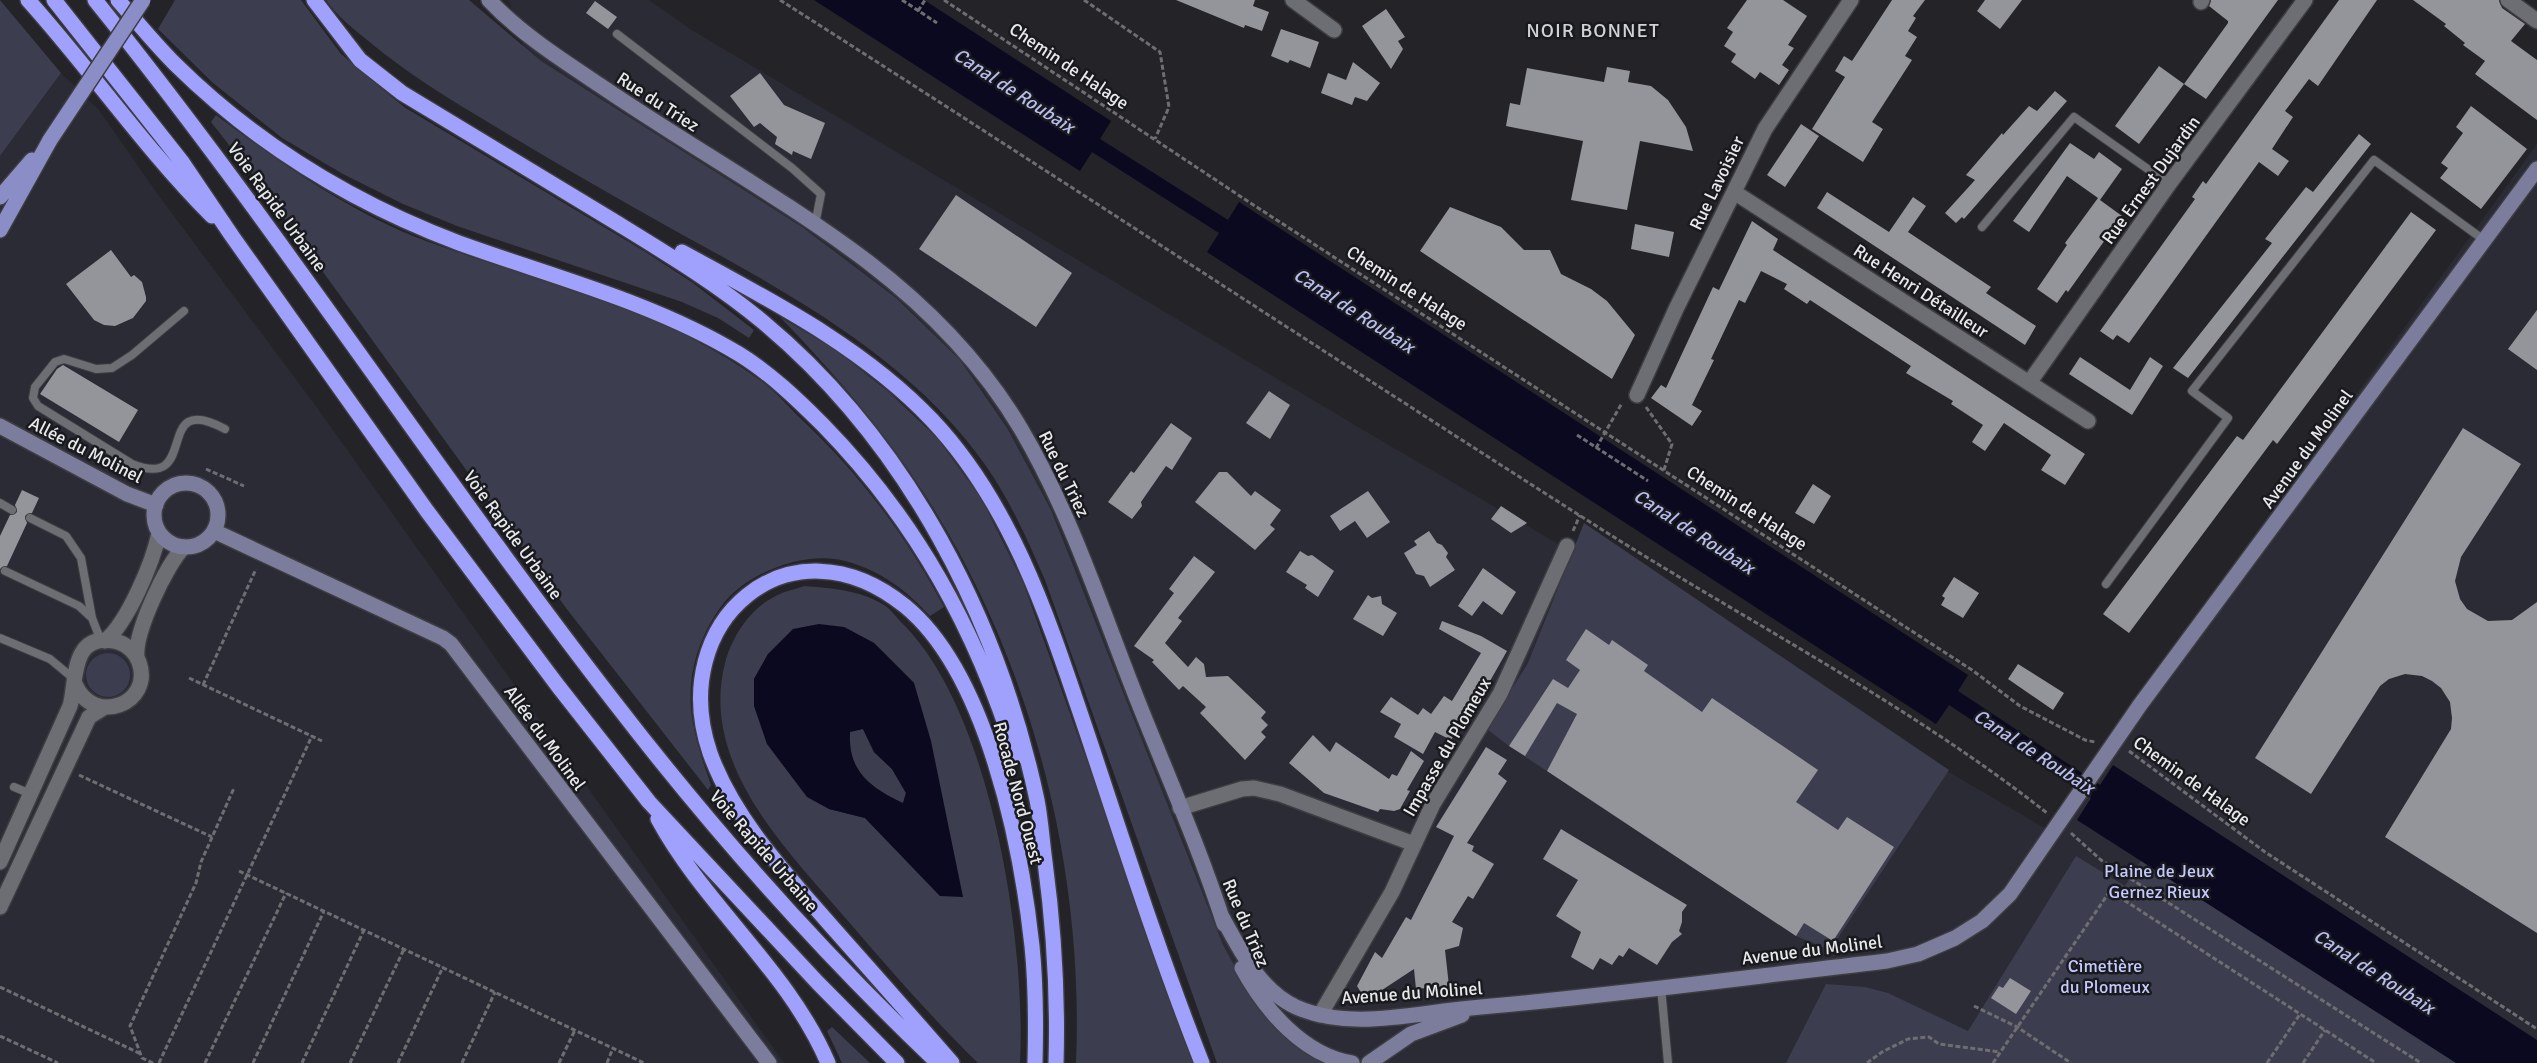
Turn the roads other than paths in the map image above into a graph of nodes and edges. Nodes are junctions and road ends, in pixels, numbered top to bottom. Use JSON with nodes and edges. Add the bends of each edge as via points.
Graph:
{"nodes":[{"id":1,"x":28,"y":0,"type":"edge"},
{"id":2,"x":54,"y":0,"type":"edge"},
{"id":3,"x":95,"y":0,"type":"edge"},
{"id":4,"x":118,"y":0,"type":"edge"},
{"id":5,"x":143,"y":0,"type":"edge"},
{"id":6,"x":314,"y":0,"type":"edge"},
{"id":7,"x":489,"y":0,"type":"edge"},
{"id":8,"x":1293,"y":0,"type":"edge"},
{"id":9,"x":1851,"y":0,"type":"edge"},
{"id":10,"x":2305,"y":0,"type":"edge"},
{"id":11,"x":2508,"y":0,"type":"edge"},
{"id":12,"x":2537,"y":21,"type":"edge"},
{"id":13,"x":1334,"y":30,"type":"dead end"},
{"id":14,"x":616,"y":34,"type":"dead end"},
{"id":15,"x":50,"y":140,"type":"junction"},
{"id":16,"x":2537,"y":169,"type":"edge"},
{"id":17,"x":539,"y":176,"type":"junction"},
{"id":18,"x":2169,"y":184,"type":"junction"},
{"id":19,"x":1734,"y":192,"type":"junction"},
{"id":20,"x":0,"y":197,"type":"edge"},
{"id":21,"x":815,"y":225,"type":"junction"},
{"id":22,"x":1982,"y":227,"type":"dead end"},
{"id":23,"x":0,"y":230,"type":"edge"},
{"id":24,"x":232,"y":236,"type":"junction"},
{"id":25,"x":2484,"y":240,"type":"junction"},
{"id":26,"x":184,"y":311,"type":"dead end"},
{"id":27,"x":2029,"y":384,"type":"junction"},
{"id":28,"x":1637,"y":395,"type":"road end"},
{"id":29,"x":2088,"y":421,"type":"dead end"},
{"id":30,"x":0,"y":426,"type":"edge"},
{"id":31,"x":225,"y":429,"type":"dead end"},
{"id":32,"x":0,"y":503,"type":"edge"},
{"id":33,"x":156,"y":505,"type":"junction"},
{"id":34,"x":12,"y":510,"type":"dead end"},
{"id":35,"x":30,"y":518,"type":"dead end"},
{"id":36,"x":214,"y":531,"type":"junction"},
{"id":37,"x":159,"y":533,"type":"junction"},
{"id":38,"x":1567,"y":546,"type":"dead end"},
{"id":39,"x":184,"y":547,"type":"junction"},
{"id":40,"x":5,"y":571,"type":"dead end"},
{"id":41,"x":2106,"y":584,"type":"dead end"},
{"id":42,"x":92,"y":618,"type":"junction"},
{"id":43,"x":0,"y":638,"type":"edge"},
{"id":44,"x":103,"y":641,"type":"junction"},
{"id":45,"x":137,"y":658,"type":"junction"},
{"id":46,"x":75,"y":681,"type":"junction"},
{"id":47,"x":105,"y":708,"type":"junction"},
{"id":48,"x":14,"y":787,"type":"dead end"},
{"id":49,"x":31,"y":794,"type":"junction"},
{"id":50,"x":650,"y":802,"type":"junction"},
{"id":51,"x":1180,"y":808,"type":"junction"},
{"id":52,"x":1414,"y":844,"type":"junction"},
{"id":53,"x":1045,"y":859,"type":"junction"},
{"id":54,"x":0,"y":862,"type":"edge"},
{"id":55,"x":0,"y":907,"type":"edge"},
{"id":56,"x":1221,"y":915,"type":"junction"},
{"id":57,"x":1661,"y":986,"type":"junction"},
{"id":58,"x":1502,"y":1005,"type":"junction"},
{"id":59,"x":1320,"y":1015,"type":"junction"},
{"id":60,"x":769,"y":1063,"type":"edge"},
{"id":61,"x":828,"y":1063,"type":"edge"},
{"id":62,"x":897,"y":1063,"type":"edge"},
{"id":63,"x":938,"y":1063,"type":"edge"},
{"id":64,"x":952,"y":1063,"type":"edge"},
{"id":65,"x":1035,"y":1063,"type":"edge"},
{"id":66,"x":1056,"y":1063,"type":"edge"},
{"id":67,"x":1202,"y":1063,"type":"edge"},
{"id":68,"x":1352,"y":1063,"type":"edge"},
{"id":69,"x":1369,"y":1063,"type":"edge"},
{"id":70,"x":1668,"y":1063,"type":"edge"}],
"edges":[{"from":1,"to":24,"type":"highway","via":[[107,92],[175,179]]},
{"from":2,"to":24,"type":"highway","via":[[182,162]]},
{"from":3,"to":63,"type":"highway","name":"Voie Rapide Urbaine","via":[[202,137],[499,549],[616,705],[757,874]]},
{"from":4,"to":53,"type":"highway","via":[[172,61],[228,112],[299,164],[340,189],[432,232],[642,307],[685,326],[741,355],[802,404],[865,472],[942,580],[994,692]]},
{"from":5,"to":15,"type":"main road","bridge":true},
{"from":6,"to":17,"type":"highway","via":[[349,48],[370,69],[402,93]]},
{"from":7,"to":21,"type":"street","name":"Rue du Triez","via":[[571,66]]},
{"from":8,"to":13,"type":"street"},
{"from":9,"to":19,"type":"street","name":"Rue Lavoisier","via":[[1765,129]]},
{"from":10,"to":18,"type":"street","name":"Rue Ernest Dujardin"},
{"from":11,"to":12,"type":"street"},
{"from":14,"to":21,"type":"lane","name":"Rue du Triez","via":[[792,168],[821,194]]},
{"from":15,"to":20,"type":"main road"},
{"from":15,"to":23,"type":"main road"},
{"from":16,"to":25,"type":"street","name":"Avenue du Molinel"},
{"from":17,"to":53,"type":"highway","via":[[722,290],[797,352],[864,424],[919,503],[980,620],[1025,753],[1037,802]]},
{"from":17,"to":67,"type":"highway","via":[[716,271],[845,346],[919,407],[973,470],[1008,530],[1042,608]]},
{"from":18,"to":22,"type":"lane","via":[[2074,117]]},
{"from":18,"to":27,"type":"street","name":"Rue Ernest Dujardin"},
{"from":19,"to":27,"type":"street","name":"Rue Henri Détailleur"},
{"from":19,"to":28,"type":"street","name":"Rue Lavoisier"},
{"from":21,"to":51,"type":"street","name":"Rue du Triez","via":[[869,263],[939,324],[978,368],[1021,429],[1073,535]]},
{"from":24,"to":50,"type":"highway","via":[[427,511]]},
{"from":25,"to":41,"type":"lane","via":[[2374,160],[2192,391],[2228,418]]},
{"from":25,"to":57,"type":"street","name":"Avenue du Molinel","via":[[2110,747],[2020,881],[1996,908],[1968,930],[1931,949],[1887,961]]},
{"from":26,"to":31,"type":"lane","via":[[112,368],[96,369],[64,359],[55,362],[35,387],[33,398],[38,406],[132,464],[145,468],[169,463],[175,452],[178,433],[186,424],[210,421]]},
{"from":27,"to":29,"type":"street","name":"Rue Henri Détailleur"},
{"from":30,"to":33,"type":"street","name":"Allée du Molinel","via":[[127,494]]},
{"from":32,"to":34,"type":"lane"},
{"from":33,"to":36,"type":"street","via":[[162,494],[172,487],[197,485],[207,492],[217,507]]},
{"from":33,"to":37,"type":"street","via":[[154,520]]},
{"from":35,"to":42,"type":"lane","via":[[66,536],[82,558]]},
{"from":36,"to":39,"type":"street","via":[[201,543]]},
{"from":36,"to":60,"type":"street","name":"Allée du Molinel","via":[[451,644]]},
{"from":37,"to":39,"type":"street","via":[[170,543]]},
{"from":37,"to":44,"type":"street","via":[[153,555],[126,616],[119,628]]},
{"from":38,"to":52,"type":"street","name":"Impasse du Plomeux","via":[[1500,694],[1433,804]]},
{"from":39,"to":45,"type":"street","via":[[170,564],[139,633]]},
{"from":40,"to":42,"type":"lane","via":[[79,606]]},
{"from":42,"to":44,"type":"lane"},
{"from":43,"to":46,"type":"lane","via":[[50,660]]},
{"from":44,"to":45,"type":"street","via":[[125,645]]},
{"from":44,"to":46,"type":"street","via":[[80,655],[74,669]]},
{"from":45,"to":47,"type":"street","via":[[141,674],[136,692],[122,704]]},
{"from":46,"to":47,"type":"street","via":[[87,700]]},
{"from":46,"to":49,"type":"street","via":[[70,706]]},
{"from":47,"to":55,"type":"street","via":[[89,717]]},
{"from":48,"to":49,"type":"lane"},
{"from":49,"to":54,"type":"street"},
{"from":50,"to":61,"type":"highway","via":[[674,849],[795,1005]]},
{"from":50,"to":62,"type":"highway","via":[[818,984]]},
{"from":51,"to":52,"type":"street","via":[[1254,788],[1280,794]]},
{"from":51,"to":56,"type":"street","name":"Rue du Triez"},
{"from":52,"to":59,"type":"street","name":"Impasse du Plomeux","via":[[1392,892]]},
{"from":53,"to":66,"type":"highway","name":"Rocade Nord Ouest","via":[[1055,950]]},
{"from":56,"to":59,"type":"street","name":"Avenue du Molinel","via":[[1248,963],[1270,988],[1293,1006]]},
{"from":56,"to":68,"type":"street","name":"Rue du Triez","via":[[1236,956],[1265,1004],[1291,1032],[1316,1050],[1333,1059]]},
{"from":57,"to":58,"type":"street","name":"Avenue du Molinel"},
{"from":57,"to":70,"type":"lane"},
{"from":58,"to":59,"type":"street","name":"Avenue du Molinel","via":[[1361,1019]]},
{"from":58,"to":69,"type":"street","name":"Avenue du Molinel","via":[[1411,1034]]},
{"from":64,"to":65,"type":"highway","name":"Rocade Nord Ouest","via":[[772,856],[721,780],[710,753],[700,701],[710,644],[737,603],[755,588],[783,576],[806,572],[834,573],[883,591],[906,607],[931,632],[950,660],[987,740],[1016,848],[1032,948]]}]}
